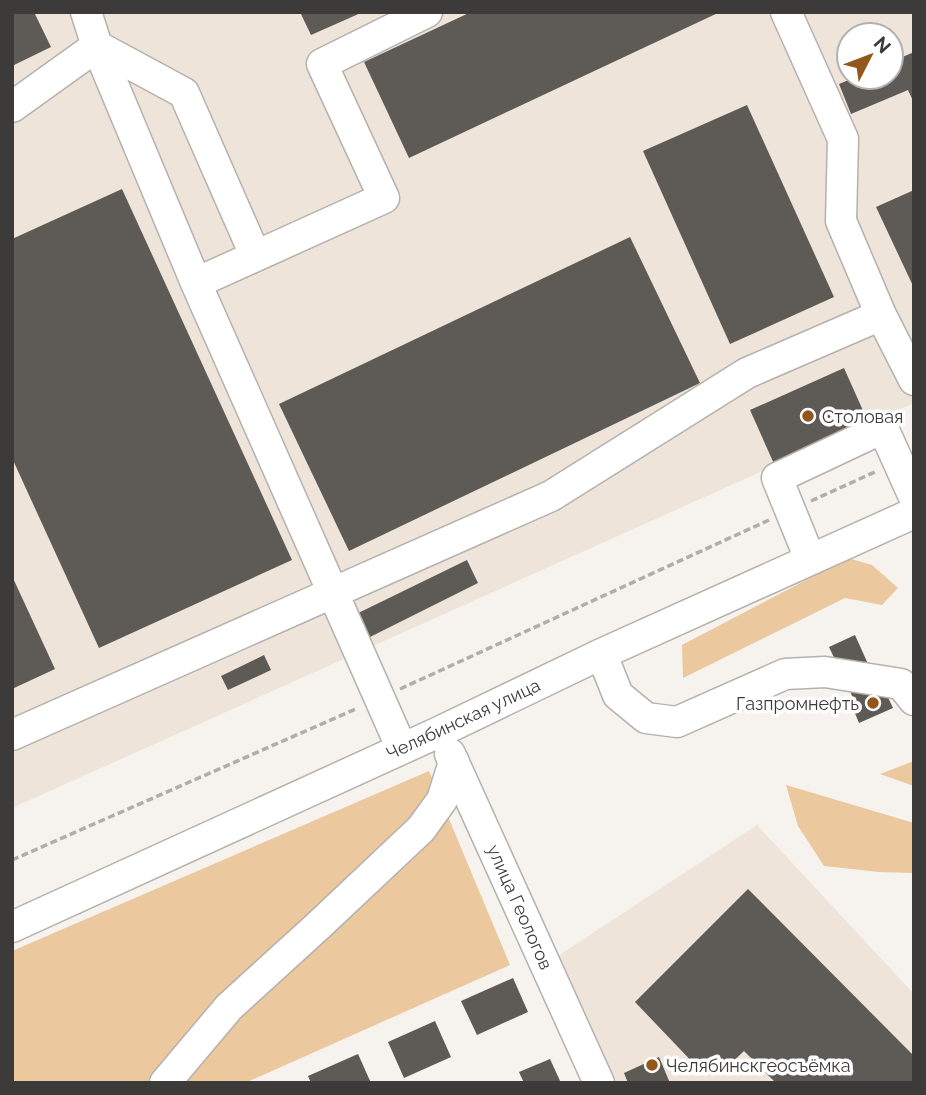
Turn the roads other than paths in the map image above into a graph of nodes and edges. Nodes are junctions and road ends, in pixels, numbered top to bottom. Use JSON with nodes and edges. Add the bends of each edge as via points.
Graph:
{"nodes":[{"id":1,"x":86,"y":12,"type":"edge"},
{"id":2,"x":427,"y":12,"type":"edge"},
{"id":3,"x":786,"y":12,"type":"edge"},
{"id":4,"x":97,"y":46,"type":"junction"},
{"id":5,"x":12,"y":107,"type":"edge"},
{"id":6,"x":255,"y":255,"type":"junction"},
{"id":7,"x":196,"y":283,"type":"junction"},
{"id":8,"x":881,"y":315,"type":"junction"},
{"id":9,"x":914,"y":380,"type":"edge"},
{"id":10,"x":914,"y":497,"type":"edge"},
{"id":11,"x":914,"y":513,"type":"edge"},
{"id":12,"x":810,"y":559,"type":"junction"},
{"id":13,"x":334,"y":593,"type":"junction"},
{"id":14,"x":597,"y":656,"type":"junction"},
{"id":15,"x":914,"y":700,"type":"edge"},
{"id":16,"x":439,"y":732,"type":"junction"},
{"id":17,"x":12,"y":735,"type":"edge"},
{"id":18,"x":402,"y":748,"type":"junction"},
{"id":19,"x":454,"y":762,"type":"junction"},
{"id":20,"x":13,"y":925,"type":"edge"},
{"id":21,"x":165,"y":1083,"type":"edge"},
{"id":22,"x":599,"y":1083,"type":"edge"}],
"edges":[{"from":1,"to":4,"type":"street"},
{"from":2,"to":6,"type":"street","via":[[322,64],[384,198]]},
{"from":3,"to":8,"type":"street","via":[[843,139],[841,221]]},
{"from":4,"to":5,"type":"street"},
{"from":4,"to":6,"type":"street","via":[[184,93]]},
{"from":4,"to":7,"type":"street"},
{"from":6,"to":7,"type":"street"},
{"from":7,"to":13,"type":"street"},
{"from":8,"to":9,"type":"street"},
{"from":8,"to":13,"type":"street","via":[[747,373],[551,496]]},
{"from":10,"to":12,"type":"street","via":[[883,428],[776,478]]},
{"from":11,"to":12,"type":"street","name":"Челябинская улица"},
{"from":12,"to":14,"type":"street","name":"Челябинская улица"},
{"from":13,"to":17,"type":"street"},
{"from":13,"to":18,"type":"street"},
{"from":14,"to":15,"type":"street","via":[[606,665],[618,695],[646,718],[677,722],[785,674],[825,672],[901,684]]},
{"from":14,"to":16,"type":"street","name":"Челябинская улица"},
{"from":16,"to":18,"type":"street","name":"Челябинская улица"},
{"from":16,"to":19,"type":"street","name":"улица Геологов"},
{"from":18,"to":20,"type":"street","name":"Челябинская улица"},
{"from":19,"to":21,"type":"street","via":[[442,800],[421,829],[229,1007]]},
{"from":19,"to":22,"type":"street","name":"улица Геологов"}]}
